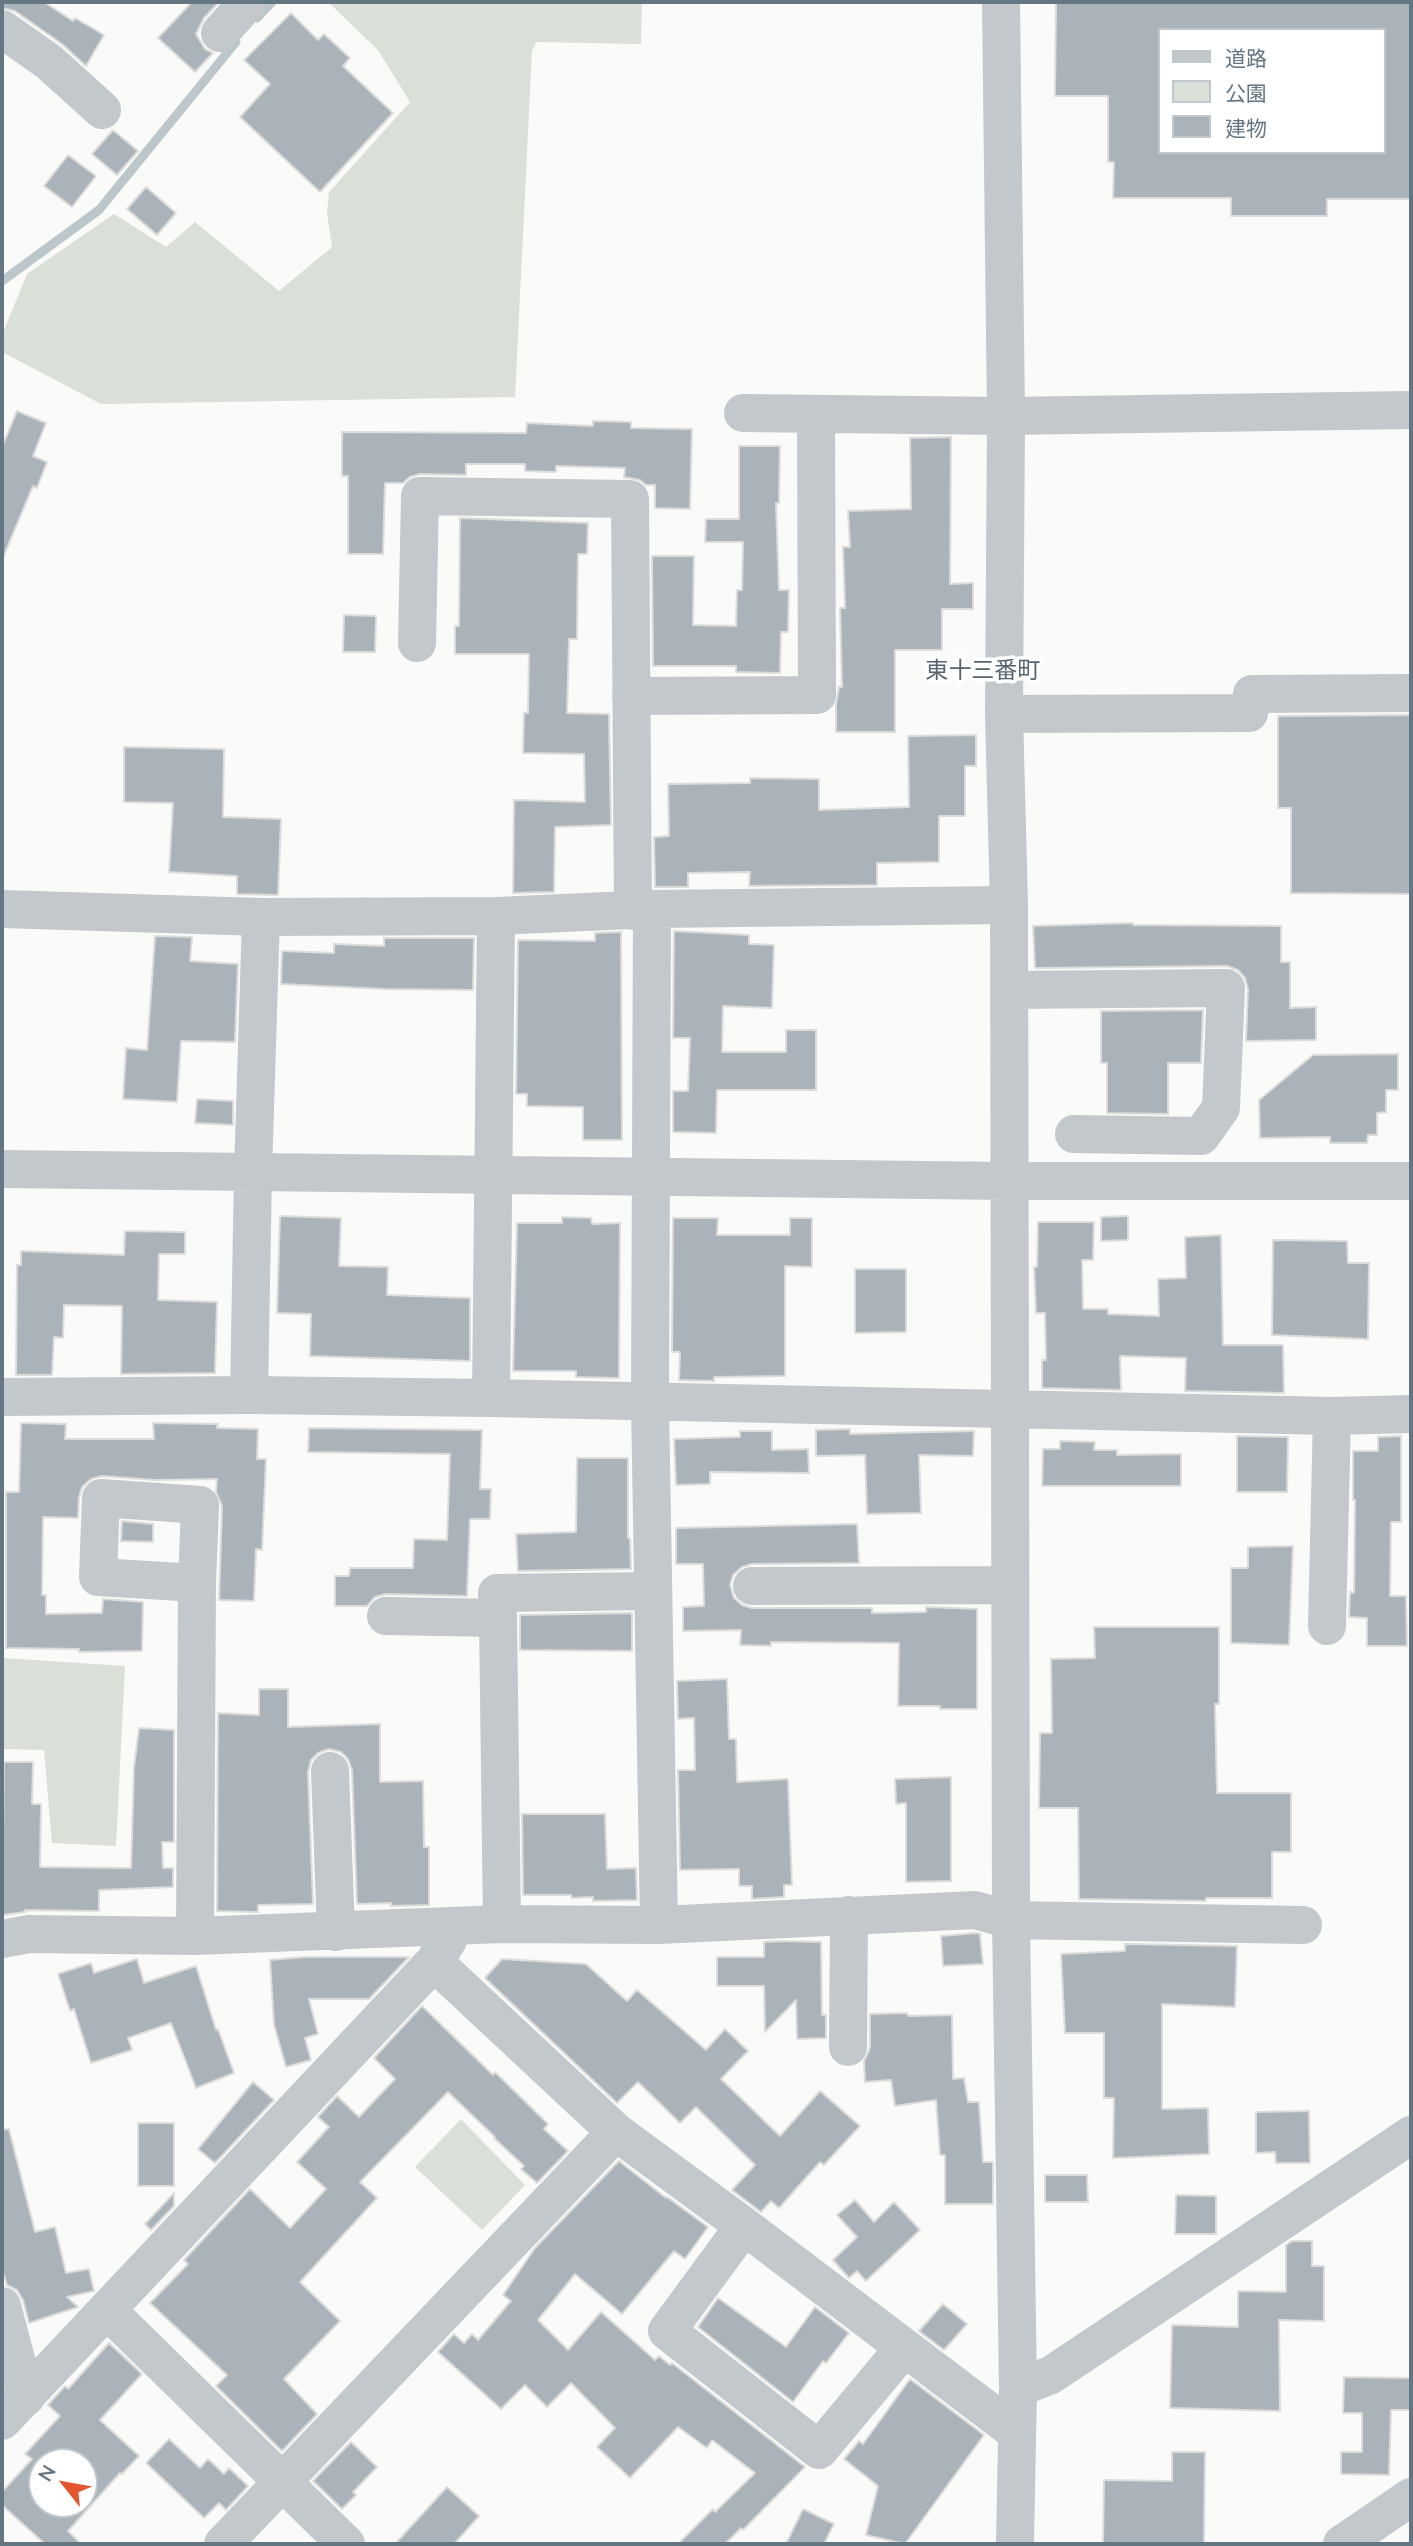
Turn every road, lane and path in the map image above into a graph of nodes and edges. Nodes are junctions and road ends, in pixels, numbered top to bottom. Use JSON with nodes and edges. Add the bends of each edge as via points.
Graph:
{"nodes":[{"id":1,"x":248,"y":2,"type":"edge"},
{"id":2,"x":1001,"y":2,"type":"edge"},
{"id":3,"x":2,"y":29,"type":"edge"},
{"id":4,"x":220,"y":33,"type":"dead end"},
{"id":5,"x":102,"y":110,"type":"dead end"},
{"id":6,"x":1411,"y":410,"type":"edge"},
{"id":7,"x":743,"y":414,"type":"dead end"},
{"id":8,"x":816,"y":414,"type":"junction"},
{"id":9,"x":1006,"y":416,"type":"junction"},
{"id":10,"x":417,"y":643,"type":"dead end"},
{"id":11,"x":1411,"y":693,"type":"edge"},
{"id":12,"x":631,"y":696,"type":"junction"},
{"id":13,"x":1004,"y":714,"type":"junction"},
{"id":14,"x":1009,"y":905,"type":"junction"},
{"id":15,"x":2,"y":909,"type":"edge"},
{"id":16,"x":642,"y":910,"type":"junction"},
{"id":17,"x":496,"y":916,"type":"junction"},
{"id":18,"x":261,"y":918,"type":"junction"},
{"id":19,"x":1009,"y":990,"type":"junction"},
{"id":20,"x":1074,"y":1134,"type":"dead end"},
{"id":21,"x":2,"y":1169,"type":"edge"},
{"id":22,"x":253,"y":1173,"type":"junction"},
{"id":23,"x":494,"y":1175,"type":"junction"},
{"id":24,"x":652,"y":1176,"type":"junction"},
{"id":25,"x":1009,"y":1181,"type":"junction"},
{"id":26,"x":1411,"y":1181,"type":"edge"},
{"id":27,"x":249,"y":1395,"type":"junction"},
{"id":28,"x":2,"y":1397,"type":"edge"},
{"id":29,"x":491,"y":1398,"type":"junction"},
{"id":30,"x":650,"y":1403,"type":"junction"},
{"id":31,"x":1008,"y":1408,"type":"junction"},
{"id":32,"x":1411,"y":1414,"type":"edge"},
{"id":33,"x":1332,"y":1416,"type":"junction"},
{"id":34,"x":197,"y":1583,"type":"dead end"},
{"id":35,"x":1009,"y":1584,"type":"junction"},
{"id":36,"x":752,"y":1586,"type":"dead end"},
{"id":37,"x":653,"y":1591,"type":"junction"},
{"id":38,"x":386,"y":1616,"type":"dead end"},
{"id":39,"x":498,"y":1618,"type":"junction"},
{"id":40,"x":1327,"y":1626,"type":"dead end"},
{"id":41,"x":330,"y":1771,"type":"dead end"},
{"id":42,"x":849,"y":1915,"type":"junction"},
{"id":43,"x":1011,"y":1920,"type":"junction"},
{"id":44,"x":502,"y":1924,"type":"junction"},
{"id":45,"x":659,"y":1925,"type":"junction"},
{"id":46,"x":1303,"y":1925,"type":"dead end"},
{"id":47,"x":453,"y":1928,"type":"junction"},
{"id":48,"x":336,"y":1932,"type":"junction"},
{"id":49,"x":195,"y":1936,"type":"junction"},
{"id":50,"x":2,"y":1939,"type":"edge"},
{"id":51,"x":434,"y":1962,"type":"junction"},
{"id":52,"x":848,"y":2047,"type":"dead end"},
{"id":53,"x":617,"y":2132,"type":"junction"},
{"id":54,"x":1411,"y":2135,"type":"edge"},
{"id":55,"x":744,"y":2226,"type":"junction"},
{"id":56,"x":108,"y":2311,"type":"junction"},
{"id":57,"x":3,"y":2313,"type":"edge"},
{"id":58,"x":904,"y":2348,"type":"junction"},
{"id":59,"x":1018,"y":2388,"type":"junction"},
{"id":60,"x":14,"y":2409,"type":"edge"},
{"id":61,"x":1016,"y":2432,"type":"junction"},
{"id":62,"x":283,"y":2482,"type":"junction"},
{"id":63,"x":1411,"y":2497,"type":"edge"},
{"id":64,"x":223,"y":2544,"type":"edge"},
{"id":65,"x":346,"y":2544,"type":"edge"},
{"id":66,"x":1015,"y":2544,"type":"edge"},
{"id":67,"x":1342,"y":2544,"type":"edge"}],
"edges":[{"from":1,"to":4,"type":"street"},
{"from":2,"to":9,"type":"street"},
{"from":3,"to":5,"type":"street","via":[[49,62]]},
{"from":6,"to":9,"type":"street"},
{"from":7,"to":8,"type":"street"},
{"from":8,"to":9,"type":"street"},
{"from":8,"to":12,"type":"street","via":[[817,695]]},
{"from":9,"to":13,"type":"street"},
{"from":10,"to":12,"type":"street","via":[[420,496],[630,499]]},
{"from":11,"to":13,"type":"street","via":[[1252,694],[1249,713]]},
{"from":12,"to":16,"type":"street"},
{"from":13,"to":14,"type":"street"},
{"from":14,"to":16,"type":"street"},
{"from":14,"to":19,"type":"street"},
{"from":15,"to":18,"type":"street"},
{"from":16,"to":17,"type":"street"},
{"from":16,"to":24,"type":"street"},
{"from":17,"to":18,"type":"street"},
{"from":17,"to":23,"type":"street"},
{"from":18,"to":22,"type":"street"},
{"from":19,"to":20,"type":"street","via":[[1226,988],[1221,1108],[1201,1136]]},
{"from":19,"to":25,"type":"street"},
{"from":21,"to":22,"type":"street"},
{"from":22,"to":23,"type":"street"},
{"from":22,"to":27,"type":"street"},
{"from":23,"to":24,"type":"street"},
{"from":23,"to":29,"type":"street"},
{"from":24,"to":25,"type":"street"},
{"from":24,"to":30,"type":"street"},
{"from":25,"to":26,"type":"street"},
{"from":25,"to":31,"type":"street"},
{"from":27,"to":28,"type":"street"},
{"from":27,"to":29,"type":"street"},
{"from":29,"to":30,"type":"street"},
{"from":30,"to":31,"type":"street"},
{"from":30,"to":37,"type":"street"},
{"from":31,"to":33,"type":"street"},
{"from":31,"to":35,"type":"street"},
{"from":32,"to":33,"type":"street"},
{"from":33,"to":40,"type":"street"},
{"from":34,"to":49,"type":"street"},
{"from":35,"to":36,"type":"street"},
{"from":35,"to":43,"type":"street"},
{"from":37,"to":39,"type":"street","via":[[498,1593]]},
{"from":37,"to":45,"type":"street"},
{"from":38,"to":39,"type":"street"},
{"from":39,"to":44,"type":"street"},
{"from":41,"to":48,"type":"street"},
{"from":42,"to":43,"type":"street","via":[[975,1910]]},
{"from":42,"to":45,"type":"street"},
{"from":42,"to":52,"type":"street"},
{"from":43,"to":46,"type":"street"},
{"from":43,"to":59,"type":"street"},
{"from":44,"to":45,"type":"street"},
{"from":44,"to":47,"type":"street"},
{"from":47,"to":48,"type":"street"},
{"from":47,"to":51,"type":"street"},
{"from":48,"to":49,"type":"street"},
{"from":49,"to":50,"type":"street","via":[[29,1934]]},
{"from":51,"to":53,"type":"street"},
{"from":51,"to":56,"type":"street"},
{"from":53,"to":55,"type":"street"},
{"from":53,"to":62,"type":"street"},
{"from":54,"to":59,"type":"street","via":[[1051,2375]]},
{"from":55,"to":58,"type":"street"},
{"from":55,"to":58,"type":"street","via":[[667,2331],[819,2450]]},
{"from":56,"to":60,"type":"street"},
{"from":56,"to":62,"type":"street"},
{"from":57,"to":60,"type":"street"},
{"from":58,"to":61,"type":"street"},
{"from":59,"to":61,"type":"street"},
{"from":61,"to":66,"type":"street"},
{"from":62,"to":64,"type":"street"},
{"from":62,"to":65,"type":"street"},
{"from":63,"to":67,"type":"street"}]}
